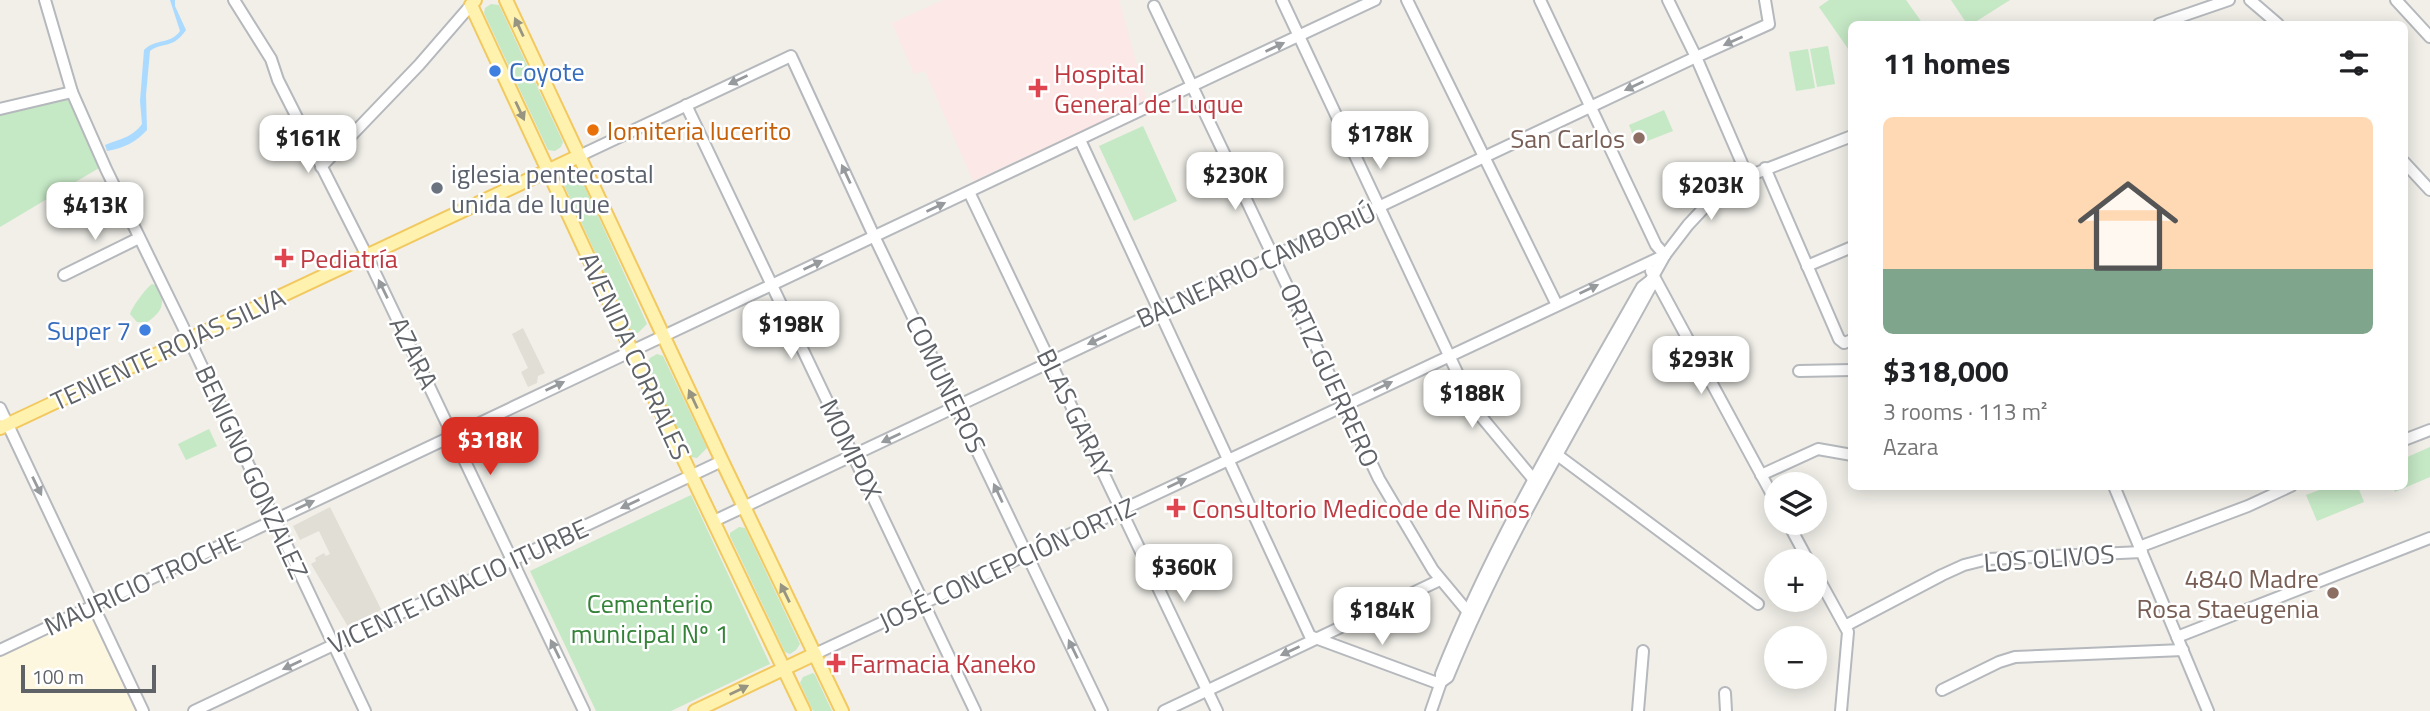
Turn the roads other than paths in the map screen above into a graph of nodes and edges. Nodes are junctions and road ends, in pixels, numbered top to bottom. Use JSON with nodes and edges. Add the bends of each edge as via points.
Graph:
{"nodes":[{"id":1,"x":45,"y":0,"type":"edge"},
{"id":2,"x":234,"y":0,"type":"edge"},
{"id":3,"x":506,"y":0,"type":"edge"},
{"id":4,"x":1282,"y":0,"type":"edge"},
{"id":5,"x":1375,"y":0,"type":"edge"},
{"id":6,"x":1407,"y":0,"type":"edge"},
{"id":7,"x":1540,"y":0,"type":"edge"},
{"id":8,"x":1668,"y":0,"type":"edge"},
{"id":9,"x":1765,"y":0,"type":"edge"},
{"id":10,"x":2250,"y":0,"type":"edge"},
{"id":11,"x":2396,"y":0,"type":"edge"},
{"id":12,"x":2224,"y":1,"type":"edge"},
{"id":13,"x":473,"y":3,"type":"edge"},
{"id":14,"x":1154,"y":6,"type":"dead end"},
{"id":15,"x":2168,"y":21,"type":"edge"},
{"id":16,"x":2274,"y":21,"type":"edge"},
{"id":17,"x":1300,"y":35,"type":"junction"},
{"id":18,"x":2430,"y":37,"type":"edge"},
{"id":19,"x":791,"y":56,"type":"joint"},
{"id":20,"x":1696,"y":57,"type":"junction"},
{"id":21,"x":1192,"y":85,"type":"junction"},
{"id":22,"x":72,"y":92,"type":"junction"},
{"id":23,"x":686,"y":105,"type":"junction"},
{"id":24,"x":1591,"y":106,"type":"junction"},
{"id":25,"x":0,"y":109,"type":"edge"},
{"id":26,"x":1848,"y":137,"type":"edge"},
{"id":27,"x":1080,"y":140,"type":"junction"},
{"id":28,"x":579,"y":156,"type":"junction"},
{"id":29,"x":1484,"y":157,"type":"junction"},
{"id":30,"x":2408,"y":166,"type":"edge"},
{"id":31,"x":321,"y":167,"type":"junction"},
{"id":32,"x":1765,"y":168,"type":"junction"},
{"id":33,"x":548,"y":170,"type":"junction"},
{"id":34,"x":1747,"y":176,"type":"junction"},
{"id":35,"x":2430,"y":190,"type":"edge"},
{"id":36,"x":970,"y":192,"type":"junction"},
{"id":37,"x":1379,"y":207,"type":"junction"},
{"id":38,"x":874,"y":236,"type":"junction"},
{"id":39,"x":139,"y":238,"type":"junction"},
{"id":40,"x":1848,"y":249,"type":"edge"},
{"id":41,"x":1665,"y":255,"type":"junction"},
{"id":42,"x":367,"y":256,"type":"junction"},
{"id":43,"x":1273,"y":257,"type":"junction"},
{"id":44,"x":1807,"y":266,"type":"junction"},
{"id":45,"x":1633,"y":269,"type":"junction"},
{"id":46,"x":64,"y":275,"type":"dead end"},
{"id":47,"x":1653,"y":277,"type":"junction"},
{"id":48,"x":772,"y":284,"type":"junction"},
{"id":49,"x":1557,"y":305,"type":"junction"},
{"id":50,"x":1159,"y":311,"type":"junction"},
{"id":51,"x":662,"y":334,"type":"junction"},
{"id":52,"x":189,"y":339,"type":"junction"},
{"id":53,"x":1848,"y":341,"type":"edge"},
{"id":54,"x":631,"y":349,"type":"junction"},
{"id":55,"x":1449,"y":355,"type":"junction"},
{"id":56,"x":1051,"y":362,"type":"junction"},
{"id":57,"x":1848,"y":370,"type":"edge"},
{"id":58,"x":1799,"y":371,"type":"dead end"},
{"id":59,"x":1344,"y":405,"type":"junction"},
{"id":60,"x":957,"y":407,"type":"junction"},
{"id":61,"x":0,"y":408,"type":"edge"},
{"id":62,"x":4,"y":426,"type":"edge"},
{"id":63,"x":2430,"y":430,"type":"edge"},
{"id":64,"x":453,"y":434,"type":"junction"},
{"id":65,"x":2408,"y":438,"type":"edge"},
{"id":66,"x":1554,"y":452,"type":"junction"},
{"id":67,"x":1848,"y":454,"type":"edge"},
{"id":68,"x":854,"y":455,"type":"junction"},
{"id":69,"x":1228,"y":460,"type":"junction"},
{"id":70,"x":722,"y":461,"type":"junction"},
{"id":71,"x":692,"y":475,"type":"junction"},
{"id":72,"x":1761,"y":475,"type":"junction"},
{"id":73,"x":1534,"y":480,"type":"junction"},
{"id":74,"x":1764,"y":480,"type":"edge"},
{"id":75,"x":2116,"y":490,"type":"edge"},
{"id":76,"x":2282,"y":490,"type":"edge"},
{"id":77,"x":744,"y":507,"type":"junction"},
{"id":78,"x":1122,"y":510,"type":"junction"},
{"id":79,"x":274,"y":519,"type":"junction"},
{"id":80,"x":714,"y":521,"type":"junction"},
{"id":81,"x":2430,"y":538,"type":"edge"},
{"id":82,"x":2141,"y":550,"type":"junction"},
{"id":83,"x":1027,"y":554,"type":"junction"},
{"id":84,"x":512,"y":560,"type":"junction"},
{"id":85,"x":1440,"y":580,"type":"junction"},
{"id":86,"x":1827,"y":594,"type":"edge"},
{"id":87,"x":925,"y":603,"type":"junction"},
{"id":88,"x":1758,"y":604,"type":"dead end"},
{"id":89,"x":94,"y":605,"type":"junction"},
{"id":90,"x":1469,"y":615,"type":"junction"},
{"id":91,"x":1846,"y":629,"type":"junction"},
{"id":92,"x":2178,"y":637,"type":"junction"},
{"id":93,"x":1314,"y":640,"type":"junction"},
{"id":94,"x":334,"y":645,"type":"junction"},
{"id":95,"x":0,"y":650,"type":"edge"},
{"id":96,"x":2183,"y":650,"type":"junction"},
{"id":97,"x":1643,"y":651,"type":"dead end"},
{"id":98,"x":815,"y":654,"type":"junction"},
{"id":99,"x":784,"y":668,"type":"junction"},
{"id":100,"x":1440,"y":683,"type":"junction"},
{"id":101,"x":1207,"y":690,"type":"junction"},
{"id":102,"x":1942,"y":690,"type":"dead end"},
{"id":103,"x":1726,"y":693,"type":"dead end"},
{"id":104,"x":143,"y":711,"type":"edge"},
{"id":105,"x":194,"y":711,"type":"edge"},
{"id":106,"x":365,"y":711,"type":"edge"},
{"id":107,"x":584,"y":711,"type":"edge"},
{"id":108,"x":695,"y":711,"type":"edge"},
{"id":109,"x":804,"y":711,"type":"edge"},
{"id":110,"x":842,"y":711,"type":"edge"},
{"id":111,"x":975,"y":711,"type":"edge"},
{"id":112,"x":1102,"y":711,"type":"edge"},
{"id":113,"x":1164,"y":711,"type":"edge"},
{"id":114,"x":1217,"y":711,"type":"edge"},
{"id":115,"x":1431,"y":711,"type":"edge"},
{"id":116,"x":1638,"y":711,"type":"edge"},
{"id":117,"x":1726,"y":711,"type":"edge"},
{"id":118,"x":1840,"y":711,"type":"edge"},
{"id":119,"x":2208,"y":711,"type":"edge"}],
"edges":[{"from":1,"to":22,"type":"street","name":"BENIGNO GONZALEZ"},
{"from":2,"to":31,"type":"street","name":"AZARA","via":[[271,59]]},
{"from":28,"to":3,"type":"main road","name":"AVENIDA CORRALES","one_way":true},
{"from":4,"to":17,"type":"street"},
{"from":5,"to":17,"type":"street","name":"MAURICIO TROCHE"},
{"from":6,"to":29,"type":"street"},
{"from":7,"to":24,"type":"street"},
{"from":8,"to":20,"type":"street"},
{"from":9,"to":20,"type":"street","name":"BALNEARIO CAMBORIÚ","one_way":true,"via":[[1769,24]]},
{"from":10,"to":16,"type":"street"},
{"from":11,"to":18,"type":"street"},
{"from":12,"to":15,"type":"street"},
{"from":13,"to":31,"type":"street"},
{"from":13,"to":33,"type":"main road","name":"AVENIDA CORRALES","one_way":true},
{"from":14,"to":21,"type":"street","name":"ORTIZ GUERRERO"},
{"from":21,"to":17,"type":"street","name":"MAURICIO TROCHE","one_way":true},
{"from":17,"to":37,"type":"street"},
{"from":19,"to":23,"type":"street","name":"TENIENTE ROJAS SILVA","one_way":true},
{"from":38,"to":19,"type":"street","name":"COMUNEROS","one_way":true},
{"from":20,"to":24,"type":"street","name":"BALNEARIO CAMBORIÚ","one_way":true},
{"from":20,"to":34,"type":"street"},
{"from":21,"to":27,"type":"street","name":"MAURICIO TROCHE"},
{"from":21,"to":43,"type":"street","name":"ORTIZ GUERRERO"},
{"from":22,"to":25,"type":"street"},
{"from":22,"to":39,"type":"street","name":"BENIGNO GONZALEZ"},
{"from":23,"to":28,"type":"street","name":"TENIENTE ROJAS SILVA"},
{"from":23,"to":48,"type":"street","name":"MOMPOX"},
{"from":24,"to":29,"type":"street","name":"BALNEARIO CAMBORIÚ"},
{"from":24,"to":41,"type":"street","via":[[1656,245]]},
{"from":26,"to":32,"type":"street","name":"JOSÉ CONCEPCIÓN ORTIZ"},
{"from":27,"to":36,"type":"street","name":"MAURICIO TROCHE"},
{"from":27,"to":50,"type":"street"},
{"from":28,"to":33,"type":"main road","name":"TENIENTE ROJAS SILVA"},
{"from":28,"to":51,"type":"main road","name":"AVENIDA CORRALES"},
{"from":29,"to":37,"type":"street","name":"BALNEARIO CAMBORIÚ"},
{"from":29,"to":49,"type":"street"},
{"from":30,"to":35,"type":"street"},
{"from":31,"to":42,"type":"street","name":"AZARA"},
{"from":32,"to":34,"type":"street","name":"JOSÉ CONCEPCIÓN ORTIZ"},
{"from":32,"to":44,"type":"street"},
{"from":33,"to":42,"type":"main road","name":"TENIENTE ROJAS SILVA"},
{"from":33,"to":54,"type":"main road","name":"AVENIDA CORRALES"},
{"from":34,"to":41,"type":"street","name":"JOSÉ CONCEPCIÓN ORTIZ","via":[[1716,195]]},
{"from":38,"to":36,"type":"street","name":"MAURICIO TROCHE","one_way":true},
{"from":36,"to":56,"type":"street","name":"BLAS GARAY"},
{"from":37,"to":43,"type":"street","name":"BALNEARIO CAMBORIÚ"},
{"from":37,"to":55,"type":"street"},
{"from":48,"to":38,"type":"street","name":"MAURICIO TROCHE","one_way":true},
{"from":38,"to":60,"type":"street","name":"COMUNEROS"},
{"from":39,"to":46,"type":"street"},
{"from":39,"to":52,"type":"street","name":"BENIGNO GONZALEZ"},
{"from":40,"to":44,"type":"street"},
{"from":41,"to":45,"type":"street","name":"JOSÉ CONCEPCIÓN ORTIZ"},
{"from":41,"to":47,"type":"street"},
{"from":42,"to":52,"type":"main road","name":"TENIENTE ROJAS SILVA"},
{"from":64,"to":42,"type":"street","name":"AZARA","one_way":true},
{"from":43,"to":50,"type":"street","name":"BALNEARIO CAMBORIÚ"},
{"from":43,"to":59,"type":"street","name":"ORTIZ GUERRERO"},
{"from":44,"to":53,"type":"street","via":[[1839,339]]},
{"from":45,"to":47,"type":"street","via":[[1646,268]]},
{"from":49,"to":45,"type":"street","name":"JOSÉ CONCEPCIÓN ORTIZ","one_way":true},
{"from":47,"to":66,"type":"street"},
{"from":47,"to":72,"type":"street"},
{"from":48,"to":51,"type":"street","name":"MAURICIO TROCHE"},
{"from":48,"to":68,"type":"street","name":"MOMPOX"},
{"from":49,"to":55,"type":"street","name":"JOSÉ CONCEPCIÓN ORTIZ"},
{"from":50,"to":56,"type":"street","name":"BALNEARIO CAMBORIÚ","one_way":true},
{"from":50,"to":69,"type":"street"},
{"from":51,"to":54,"type":"street","name":"MAURICIO TROCHE"},
{"from":70,"to":51,"type":"main road","name":"AVENIDA CORRALES","one_way":true},
{"from":52,"to":62,"type":"main road","name":"TENIENTE ROJAS SILVA"},
{"from":52,"to":79,"type":"street","name":"BENIGNO GONZALEZ"},
{"from":64,"to":54,"type":"street","name":"MAURICIO TROCHE","one_way":true},
{"from":54,"to":71,"type":"main road","name":"AVENIDA CORRALES"},
{"from":59,"to":55,"type":"street","name":"JOSÉ CONCEPCIÓN ORTIZ","one_way":true},
{"from":55,"to":73,"type":"street","via":[[1479,414]]},
{"from":56,"to":60,"type":"street","name":"BALNEARIO CAMBORIÚ"},
{"from":56,"to":78,"type":"street","name":"BLAS GARAY"},
{"from":57,"to":58,"type":"street"},
{"from":59,"to":69,"type":"street","name":"JOSÉ CONCEPCIÓN ORTIZ"},
{"from":59,"to":85,"type":"street","name":"ORTIZ GUERRERO","via":[[1379,479]]},
{"from":60,"to":68,"type":"street","name":"BALNEARIO CAMBORIÚ","one_way":true},
{"from":83,"to":60,"type":"street","name":"COMUNEROS","one_way":true},
{"from":61,"to":62,"type":"street"},
{"from":62,"to":89,"type":"street","one_way":true},
{"from":63,"to":65,"type":"street"},
{"from":79,"to":64,"type":"street","name":"MAURICIO TROCHE","one_way":true},
{"from":64,"to":84,"type":"street","name":"AZARA"},
{"from":66,"to":73,"type":"street"},
{"from":66,"to":88,"type":"street"},
{"from":66,"to":90,"type":"street"},
{"from":67,"to":72,"type":"street","via":[[1818,449]]},
{"from":68,"to":77,"type":"street","name":"BALNEARIO CAMBORIÚ"},
{"from":68,"to":87,"type":"street","name":"MOMPOX"},
{"from":78,"to":69,"type":"street","name":"JOSÉ CONCEPCIÓN ORTIZ","one_way":true},
{"from":69,"to":93,"type":"street"},
{"from":70,"to":71,"type":"street","name":"VICENTE IGNACIO ITURBE"},
{"from":70,"to":77,"type":"main road","name":"AVENIDA CORRALES"},
{"from":71,"to":80,"type":"main road","name":"AVENIDA CORRALES"},
{"from":71,"to":84,"type":"street","name":"VICENTE IGNACIO ITURBE","one_way":true},
{"from":72,"to":74,"type":"street"},
{"from":73,"to":90,"type":"street"},
{"from":75,"to":82,"type":"street"},
{"from":76,"to":82,"type":"street","name":"LOS OLIVOS"},
{"from":77,"to":80,"type":"street","name":"BALNEARIO CAMBORIÚ"},
{"from":98,"to":77,"type":"main road","name":"AVENIDA CORRALES","one_way":true},
{"from":78,"to":83,"type":"street","name":"JOSÉ CONCEPCIÓN ORTIZ"},
{"from":78,"to":101,"type":"street","name":"BLAS GARAY"},
{"from":79,"to":89,"type":"street","name":"MAURICIO TROCHE"},
{"from":79,"to":94,"type":"street","name":"BENIGNO GONZALEZ"},
{"from":80,"to":99,"type":"main road","name":"AVENIDA CORRALES"},
{"from":81,"to":92,"type":"street"},
{"from":82,"to":91,"type":"street","name":"LOS OLIVOS","via":[[1988,559],[1964,565]]},
{"from":82,"to":92,"type":"street"},
{"from":83,"to":87,"type":"street","name":"JOSÉ CONCEPCIÓN ORTIZ"},
{"from":112,"to":83,"type":"street","name":"COMUNEROS","one_way":true},
{"from":84,"to":94,"type":"street","name":"VICENTE IGNACIO ITURBE"},
{"from":107,"to":84,"type":"street","name":"AZARA","one_way":true},
{"from":85,"to":90,"type":"street","name":"ORTIZ GUERRERO"},
{"from":85,"to":93,"type":"street"},
{"from":86,"to":91,"type":"street"},
{"from":87,"to":98,"type":"street","name":"JOSÉ CONCEPCIÓN ORTIZ"},
{"from":87,"to":111,"type":"street","name":"MOMPOX"},
{"from":89,"to":95,"type":"street","name":"MAURICIO TROCHE"},
{"from":89,"to":104,"type":"street"},
{"from":90,"to":100,"type":"street","via":[[1448,677]]},
{"from":91,"to":118,"type":"street"},
{"from":92,"to":96,"type":"street"},
{"from":93,"to":100,"type":"street"},
{"from":93,"to":101,"type":"street","one_way":true},
{"from":94,"to":105,"type":"street","name":"VICENTE IGNACIO ITURBE","one_way":true},
{"from":94,"to":106,"type":"street","name":"BENIGNO GONZALEZ"},
{"from":96,"to":102,"type":"street","via":[[2015,657]]},
{"from":96,"to":119,"type":"street"},
{"from":97,"to":116,"type":"street"},
{"from":98,"to":99,"type":"main road"},
{"from":98,"to":110,"type":"main road","name":"AVENIDA CORRALES"},
{"from":108,"to":99,"type":"main road","one_way":true},
{"from":99,"to":109,"type":"main road","name":"AVENIDA CORRALES"},
{"from":100,"to":115,"type":"street"},
{"from":101,"to":113,"type":"street"},
{"from":101,"to":114,"type":"street","name":"BLAS GARAY"},
{"from":103,"to":117,"type":"street"}]}
